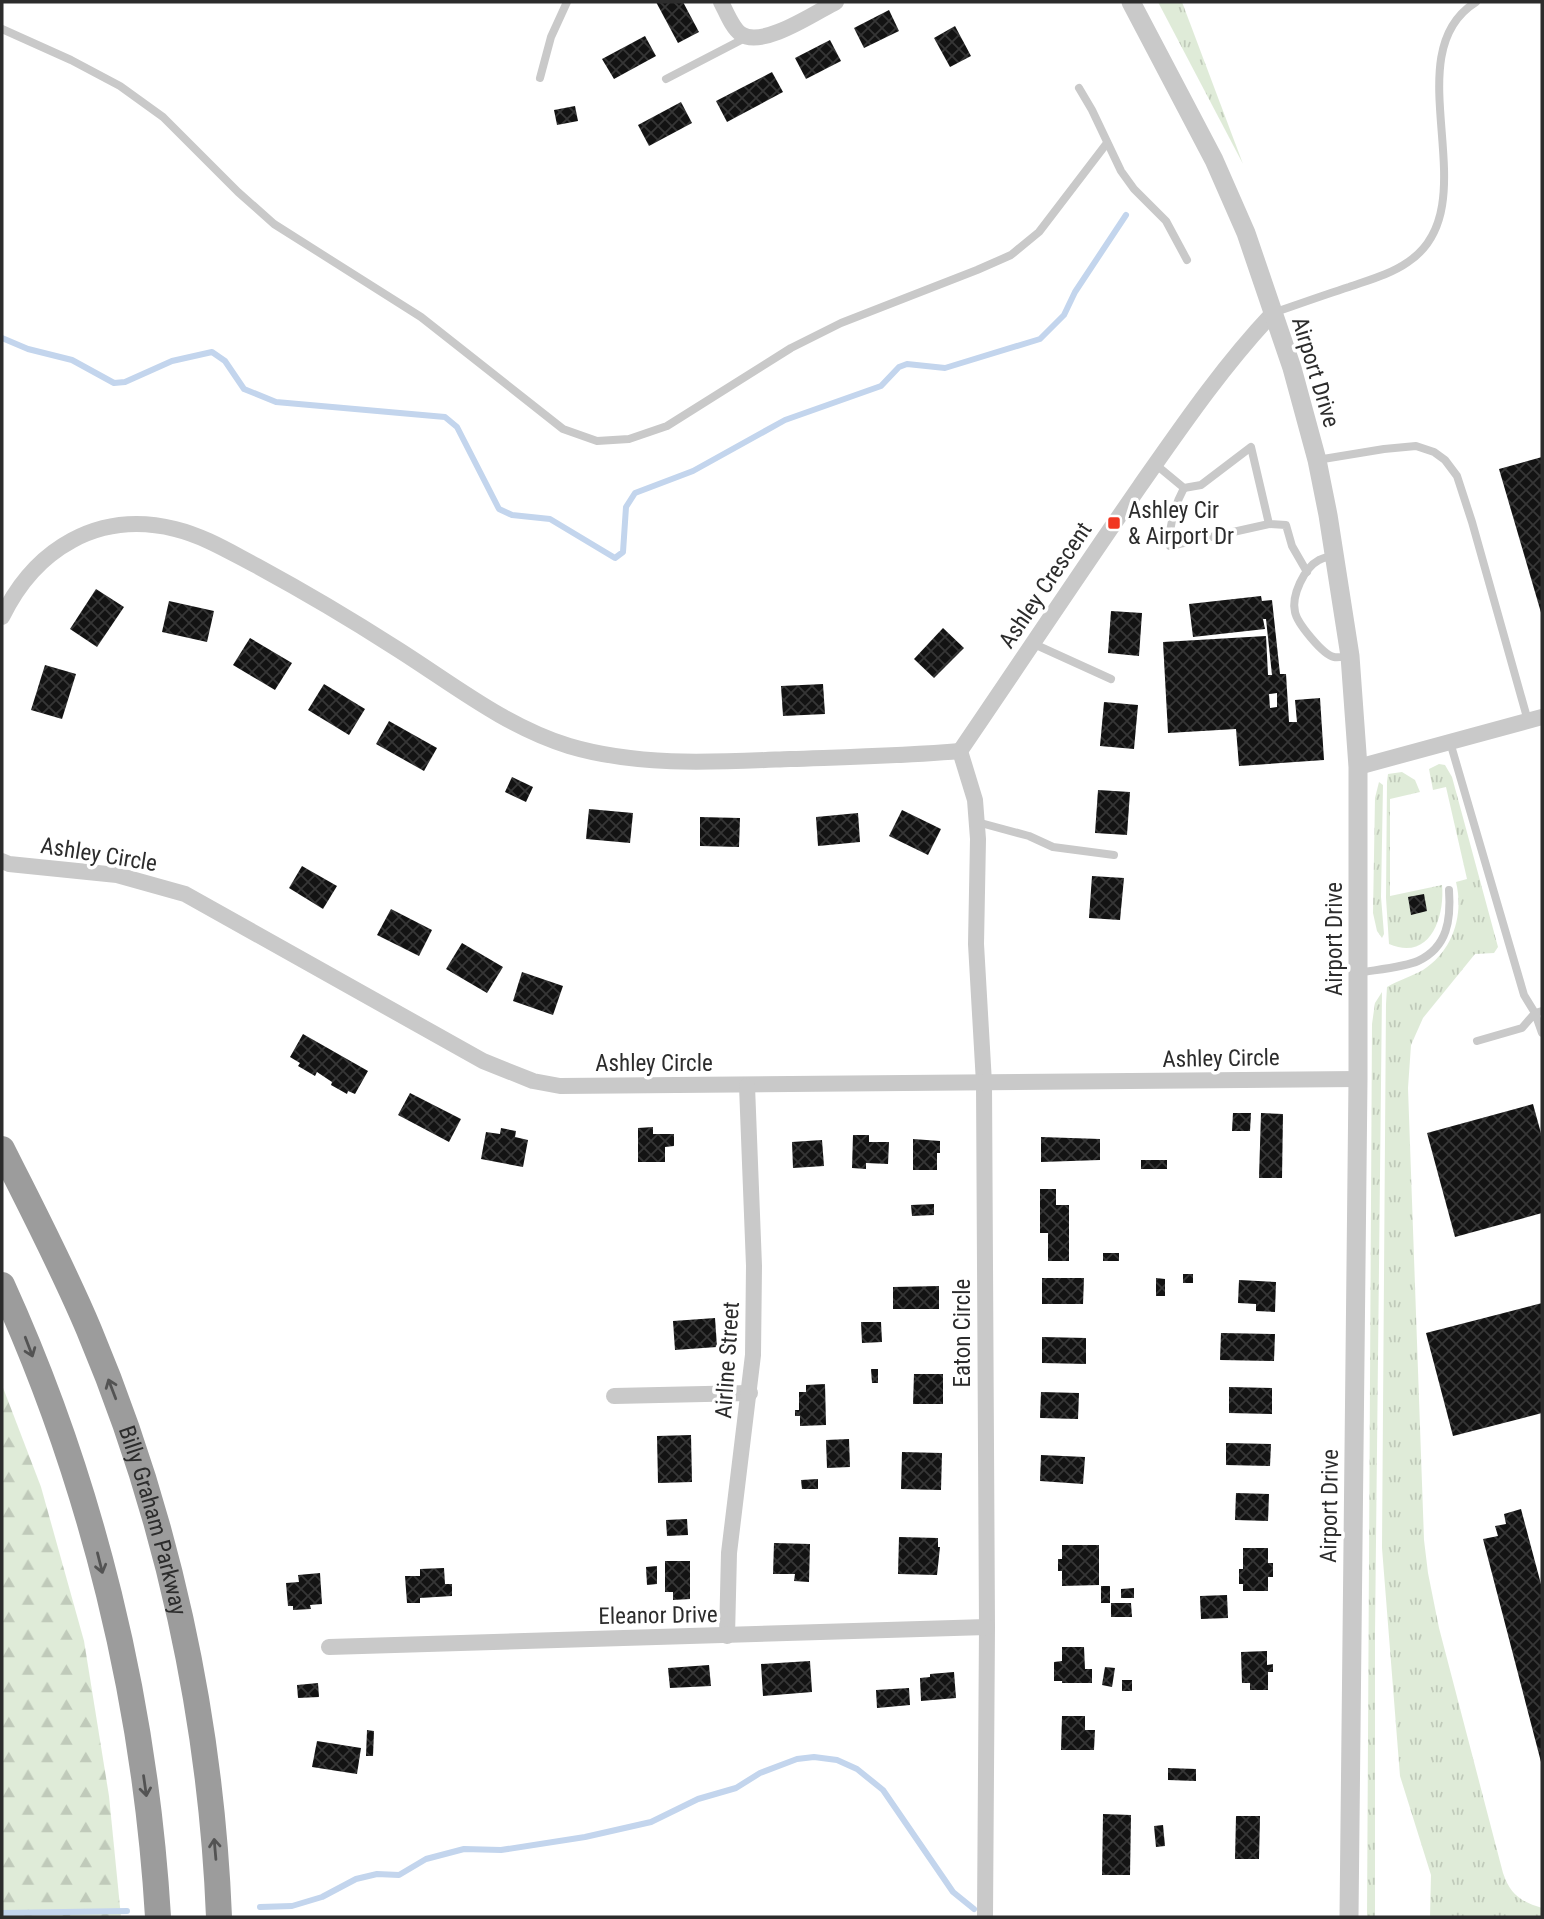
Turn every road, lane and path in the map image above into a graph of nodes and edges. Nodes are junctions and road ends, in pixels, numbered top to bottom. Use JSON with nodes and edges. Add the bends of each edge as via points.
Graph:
{"nodes":[{"id":1,"x":567,"y":2,"type":"edge"},
{"id":2,"x":721,"y":2,"type":"edge"},
{"id":3,"x":836,"y":2,"type":"edge"},
{"id":4,"x":1131,"y":2,"type":"edge"},
{"id":5,"x":1476,"y":2,"type":"edge"},
{"id":6,"x":2,"y":29,"type":"edge"},
{"id":7,"x":747,"y":37,"type":"junction"},
{"id":8,"x":540,"y":78,"type":"dead end"},
{"id":9,"x":666,"y":79,"type":"dead end"},
{"id":10,"x":1079,"y":88,"type":"dead end"},
{"id":11,"x":1107,"y":144,"type":"junction"},
{"id":12,"x":1188,"y":260,"type":"dead end"},
{"id":13,"x":1273,"y":313,"type":"junction"},
{"id":14,"x":1317,"y":460,"type":"junction"},
{"id":15,"x":1155,"y":464,"type":"junction"},
{"id":16,"x":1184,"y":488,"type":"junction"},
{"id":17,"x":1269,"y":524,"type":"junction"},
{"id":18,"x":1335,"y":555,"type":"junction"},
{"id":19,"x":1307,"y":572,"type":"junction"},
{"id":20,"x":2,"y":617,"type":"edge"},
{"id":21,"x":1034,"y":644,"type":"junction"},
{"id":22,"x":1350,"y":656,"type":"junction"},
{"id":23,"x":1111,"y":679,"type":"dead end"},
{"id":24,"x":1535,"y":719,"type":"edge"},
{"id":25,"x":1450,"y":742,"type":"junction"},
{"id":26,"x":960,"y":751,"type":"junction"},
{"id":27,"x":1358,"y":767,"type":"junction"},
{"id":28,"x":976,"y":822,"type":"junction"},
{"id":29,"x":1114,"y":855,"type":"dead end"},
{"id":30,"x":2,"y":861,"type":"edge"},
{"id":31,"x":1449,"y":890,"type":"dead end"},
{"id":32,"x":1358,"y":973,"type":"junction"},
{"id":33,"x":1539,"y":1012,"type":"edge"},
{"id":34,"x":1542,"y":1033,"type":"edge"},
{"id":35,"x":1477,"y":1041,"type":"dead end"},
{"id":36,"x":1358,"y":1079,"type":"junction"},
{"id":37,"x":984,"y":1083,"type":"junction"},
{"id":38,"x":747,"y":1086,"type":"junction"},
{"id":39,"x":2,"y":1149,"type":"edge"},
{"id":40,"x":2,"y":1285,"type":"edge"},
{"id":41,"x":750,"y":1393,"type":"junction"},
{"id":42,"x":614,"y":1396,"type":"dead end"},
{"id":43,"x":987,"y":1627,"type":"junction"},
{"id":44,"x":727,"y":1636,"type":"junction"},
{"id":45,"x":329,"y":1647,"type":"dead end"},
{"id":46,"x":158,"y":1917,"type":"edge"},
{"id":47,"x":219,"y":1917,"type":"edge"},
{"id":48,"x":985,"y":1917,"type":"edge"},
{"id":49,"x":1349,"y":1917,"type":"edge"}],
"edges":[{"from":1,"to":8,"type":"lane"},
{"from":2,"to":7,"type":"street","via":[[740,34]]},
{"from":3,"to":7,"type":"street","via":[[773,34]]},
{"from":4,"to":13,"type":"street","name":"Airport Drive","via":[[1214,160],[1246,233]]},
{"from":5,"to":13,"type":"lane","via":[[1454,23],[1444,46],[1440,69],[1444,193],[1439,221],[1427,243],[1410,261],[1387,274]]},
{"from":6,"to":11,"type":"lane","via":[[120,86],[163,117],[274,224],[421,317],[563,429],[597,441],[629,439],[667,426],[791,348],[841,323],[1010,255],[1039,232]]},
{"from":7,"to":9,"type":"lane"},
{"from":10,"to":11,"type":"lane"},
{"from":11,"to":12,"type":"lane","via":[[1134,189],[1166,221]]},
{"from":13,"to":14,"type":"street","name":"Airport Drive"},
{"from":13,"to":15,"type":"street","name":"Ashley Crescent","via":[[1241,347]]},
{"from":14,"to":18,"type":"street","name":"Airport Drive"},
{"from":14,"to":24,"type":"lane","via":[[1416,446],[1445,460],[1459,482]]},
{"from":15,"to":16,"type":"lane"},
{"from":15,"to":21,"type":"street","name":"Ashley Crescent"},
{"from":16,"to":17,"type":"lane","via":[[1201,485],[1251,447]]},
{"from":16,"to":17,"type":"lane","via":[[1172,515],[1170,546]]},
{"from":17,"to":19,"type":"lane","via":[[1286,525]]},
{"from":18,"to":19,"type":"lane","via":[[1320,559]]},
{"from":18,"to":22,"type":"street","name":"Airport Drive"},
{"from":19,"to":22,"type":"lane","via":[[1295,599],[1297,618],[1331,656]]},
{"from":20,"to":26,"type":"street","via":[[48,556],[80,534],[125,524],[159,526],[228,551],[393,646],[491,710],[568,746],[607,755],[703,762]]},
{"from":21,"to":23,"type":"lane"},
{"from":21,"to":26,"type":"street","name":"Ashley Crescent"},
{"from":22,"to":27,"type":"street","name":"Airport Drive"},
{"from":24,"to":25,"type":"street"},
{"from":25,"to":27,"type":"street"},
{"from":25,"to":33,"type":"lane","via":[[1524,995]]},
{"from":26,"to":28,"type":"street","name":"Eaton Circle","via":[[975,800]]},
{"from":27,"to":32,"type":"street","name":"Airport Drive"},
{"from":28,"to":29,"type":"lane","via":[[1053,847]]},
{"from":28,"to":37,"type":"street","name":"Eaton Circle","via":[[976,944]]},
{"from":30,"to":38,"type":"street","name":"Ashley Circle","via":[[117,875],[185,894],[483,1061],[533,1081],[560,1086]]},
{"from":31,"to":32,"type":"lane","via":[[1451,915],[1441,942],[1418,961]]},
{"from":32,"to":36,"type":"street","name":"Airport Drive"},
{"from":33,"to":34,"type":"lane"},
{"from":33,"to":35,"type":"lane","via":[[1522,1028]]},
{"from":36,"to":37,"type":"street","name":"Ashley Circle"},
{"from":36,"to":49,"type":"street","name":"Airport Drive"},
{"from":37,"to":38,"type":"street","name":"Ashley Circle"},
{"from":37,"to":43,"type":"street","name":"Eaton Circle"},
{"from":38,"to":41,"type":"street","name":"Airline Street","via":[[754,1266]]},
{"from":47,"to":39,"type":"highway","name":"Billy Graham Parkway","one_way":true,"via":[[201,1728],[159,1532],[90,1332]]},
{"from":40,"to":46,"type":"highway","one_way":true,"via":[[57,1419],[116,1623],[141,1756]]},
{"from":41,"to":42,"type":"street"},
{"from":41,"to":44,"type":"street","name":"Airline Street","via":[[732,1525]]},
{"from":43,"to":44,"type":"street","name":"Eleanor Drive"},
{"from":43,"to":48,"type":"street","name":"Eaton Circle"},
{"from":44,"to":45,"type":"street","name":"Eleanor Drive"}]}
